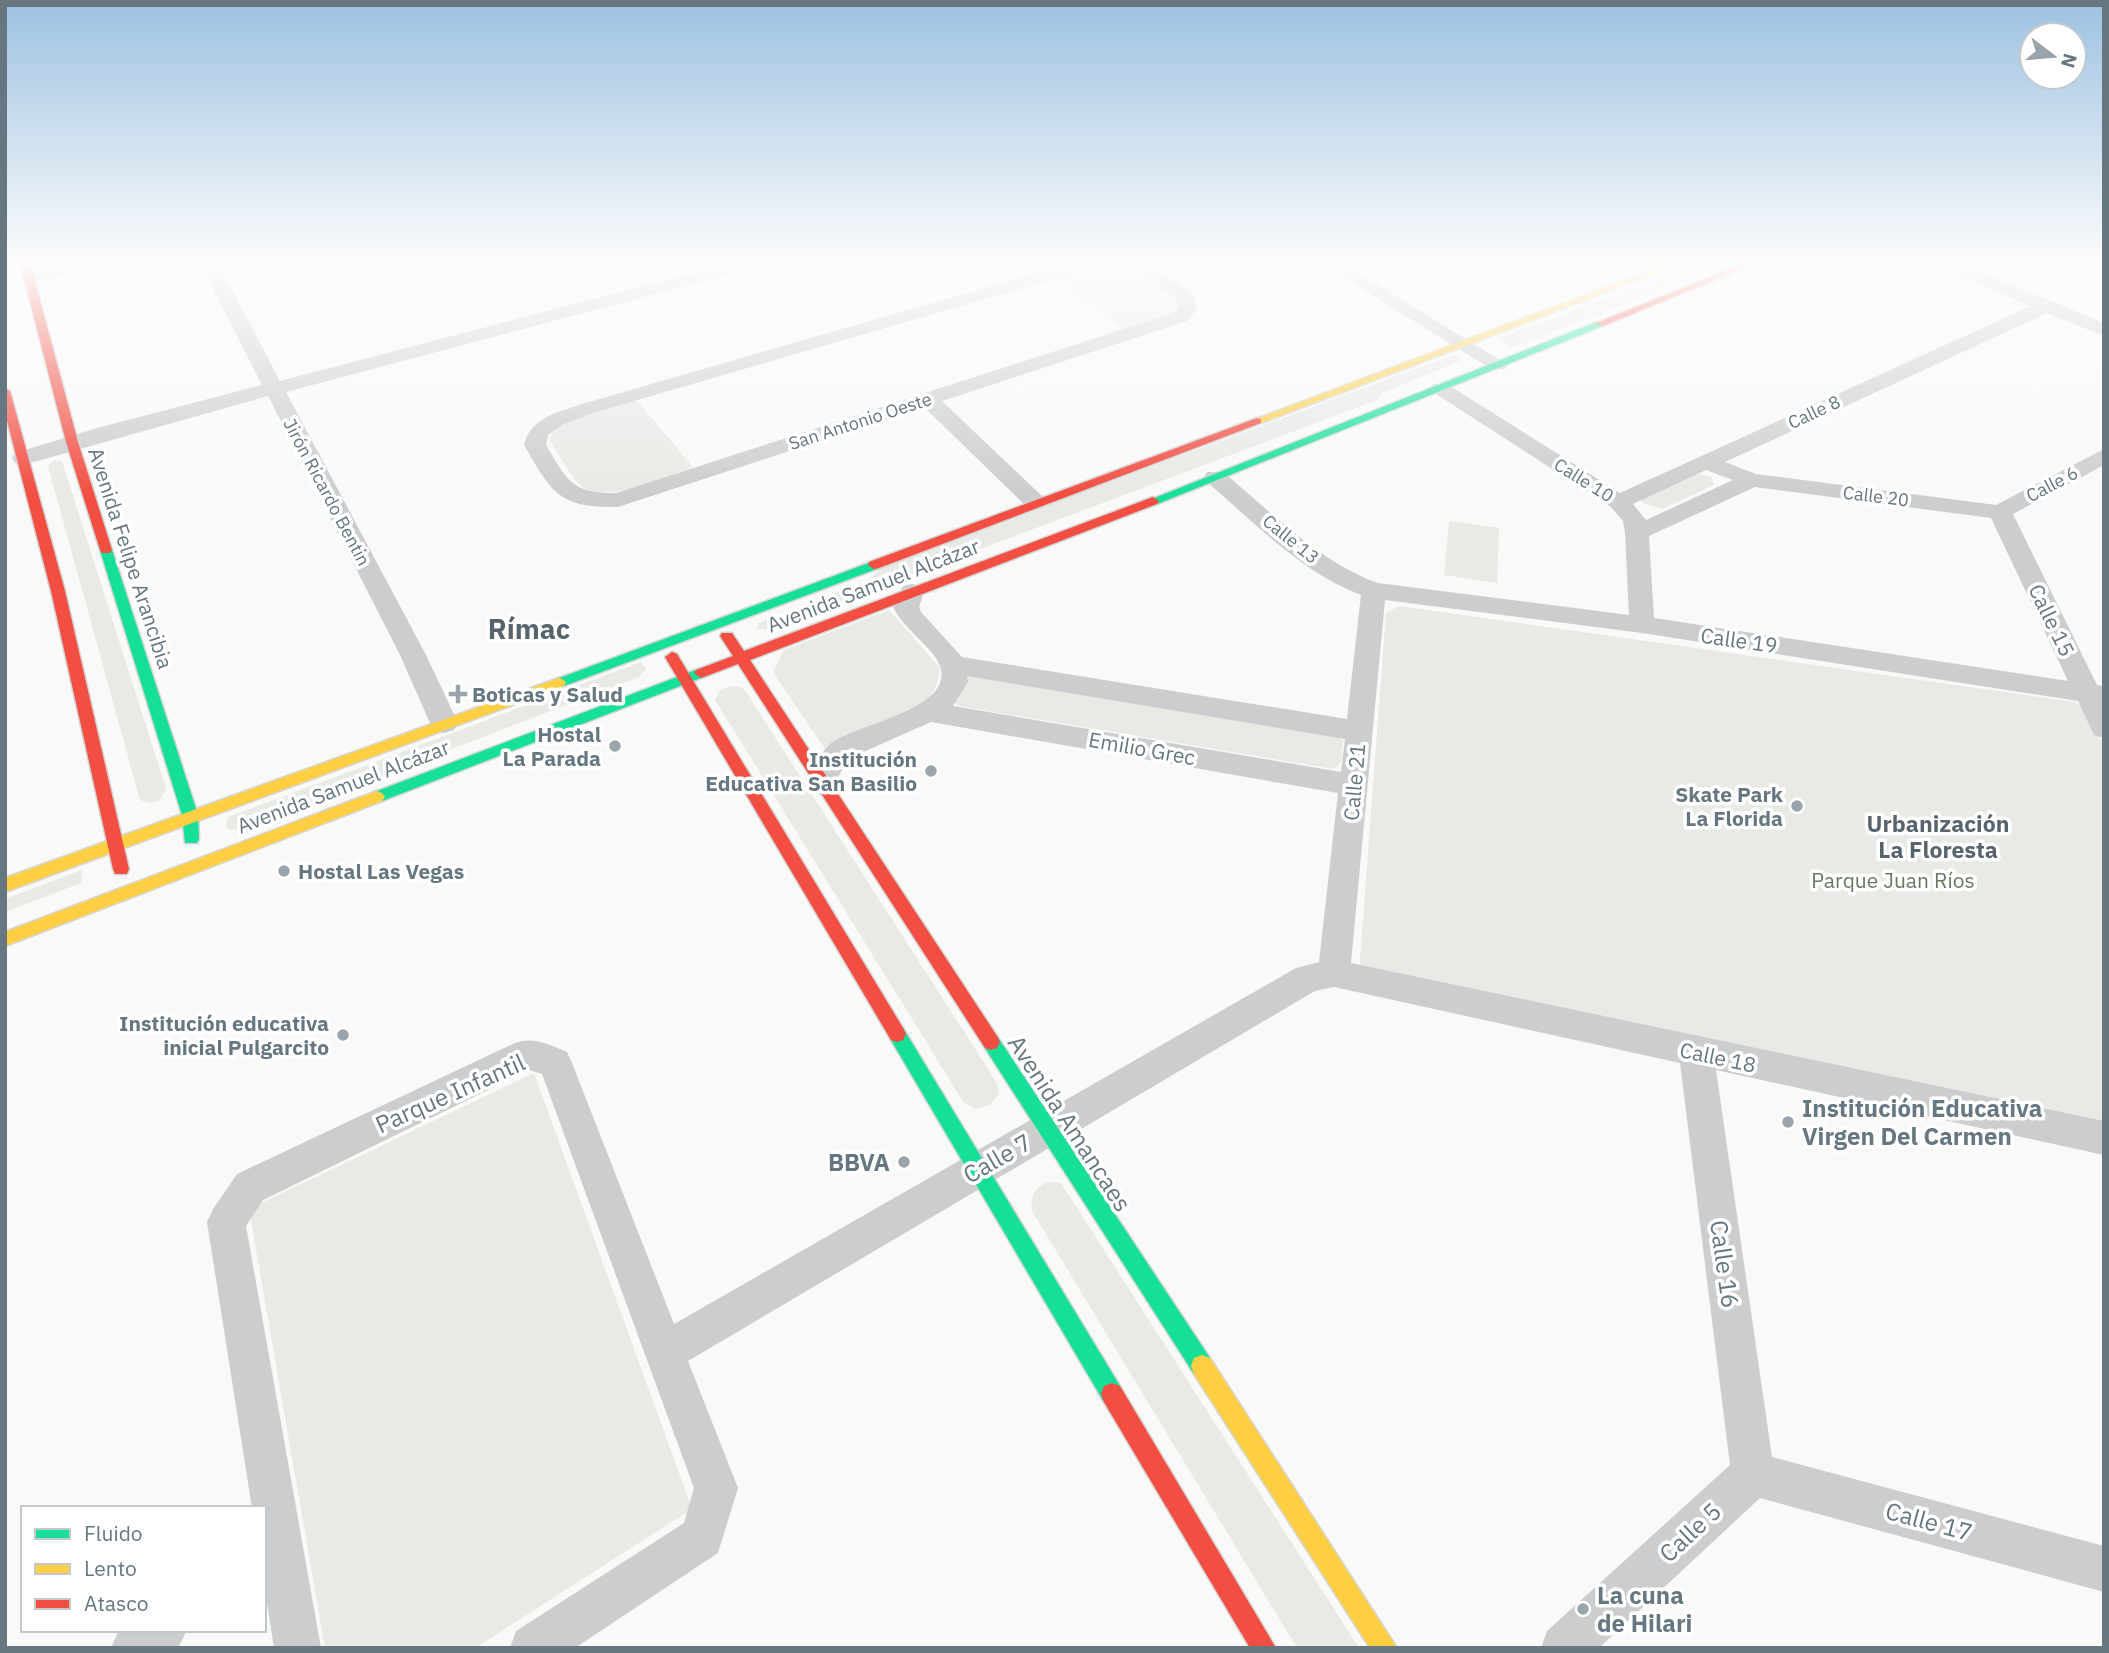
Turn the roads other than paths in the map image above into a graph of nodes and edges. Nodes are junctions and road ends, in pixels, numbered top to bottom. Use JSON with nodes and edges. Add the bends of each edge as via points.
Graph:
{"nodes":[{"id":1,"x":46,"y":340,"type":"edge"},
{"id":2,"x":248,"y":340,"type":"edge"},
{"id":3,"x":458,"y":340,"type":"edge"},
{"id":4,"x":824,"y":340,"type":"edge"},
{"id":5,"x":1109,"y":340,"type":"edge"},
{"id":6,"x":1456,"y":340,"type":"edge"},
{"id":7,"x":1469,"y":340,"type":"edge"},
{"id":8,"x":1560,"y":340,"type":"edge"},
{"id":9,"x":1972,"y":340,"type":"edge"},
{"id":10,"x":1461,"y":343,"type":"junction"},
{"id":11,"x":1498,"y":365,"type":"junction"},
{"id":12,"x":1440,"y":388,"type":"junction"},
{"id":13,"x":273,"y":389,"type":"junction"},
{"id":14,"x":5,"y":391,"type":"edge"},
{"id":15,"x":927,"y":399,"type":"junction"},
{"id":16,"x":72,"y":442,"type":"junction"},
{"id":17,"x":2104,"y":456,"type":"edge"},
{"id":18,"x":23,"y":458,"type":"junction"},
{"id":19,"x":1704,"y":462,"type":"junction"},
{"id":20,"x":1215,"y":477,"type":"junction"},
{"id":21,"x":1752,"y":480,"type":"junction"},
{"id":22,"x":1035,"y":502,"type":"junction"},
{"id":23,"x":1619,"y":502,"type":"junction"},
{"id":24,"x":2000,"y":512,"type":"junction"},
{"id":25,"x":1637,"y":533,"type":"junction"},
{"id":26,"x":1374,"y":591,"type":"junction"},
{"id":27,"x":912,"y":592,"type":"junction"},
{"id":28,"x":719,"y":623,"type":"junction"},
{"id":29,"x":1642,"y":625,"type":"junction"},
{"id":30,"x":664,"y":643,"type":"junction"},
{"id":31,"x":741,"y":657,"type":"junction"},
{"id":32,"x":953,"y":665,"type":"junction"},
{"id":33,"x":685,"y":679,"type":"junction"},
{"id":34,"x":2095,"y":694,"type":"edge"},
{"id":35,"x":930,"y":712,"type":"junction"},
{"id":36,"x":444,"y":723,"type":"junction"},
{"id":37,"x":2104,"y":728,"type":"edge"},
{"id":38,"x":1359,"y":731,"type":"junction"},
{"id":39,"x":822,"y":781,"type":"junction"},
{"id":40,"x":1355,"y":785,"type":"junction"},
{"id":41,"x":190,"y":816,"type":"junction"},
{"id":42,"x":116,"y":844,"type":"junction"},
{"id":43,"x":192,"y":866,"type":"junction"},
{"id":44,"x":5,"y":884,"type":"edge"},
{"id":45,"x":124,"y":891,"type":"junction"},
{"id":46,"x":5,"y":939,"type":"edge"},
{"id":47,"x":1334,"y":973,"type":"junction"},
{"id":48,"x":1696,"y":1053,"type":"junction"},
{"id":49,"x":1047,"y":1130,"type":"junction"},
{"id":50,"x":2104,"y":1138,"type":"edge"},
{"id":51,"x":978,"y":1170,"type":"junction"},
{"id":52,"x":664,"y":1352,"type":"junction"},
{"id":53,"x":1754,"y":1474,"type":"junction"},
{"id":54,"x":266,"y":1506,"type":"edge"},
{"id":55,"x":266,"y":1509,"type":"edge"},
{"id":56,"x":274,"y":1566,"type":"edge"},
{"id":57,"x":2104,"y":1569,"type":"edge"},
{"id":58,"x":161,"y":1632,"type":"edge"},
{"id":59,"x":134,"y":1648,"type":"edge"},
{"id":60,"x":298,"y":1648,"type":"edge"},
{"id":61,"x":533,"y":1648,"type":"edge"},
{"id":62,"x":1264,"y":1648,"type":"edge"},
{"id":63,"x":1385,"y":1648,"type":"edge"},
{"id":64,"x":1564,"y":1648,"type":"edge"}],
"edges":[{"from":1,"to":16,"type":"main road","name":"Avenida Felipe Arancibia"},
{"from":2,"to":13,"type":"street","name":"Jirón Ricardo Bentin"},
{"from":3,"to":13,"type":"street"},
{"from":4,"to":15,"type":"street","name":"San Antonio Oeste","via":[[557,419],[538,432],[535,445],[570,496],[588,502],[618,500]]},
{"from":5,"to":15,"type":"street","name":"San Antonio Oeste"},
{"from":6,"to":10,"type":"street"},
{"from":7,"to":10,"type":"main road","name":"Avenida Samuel Alcázar"},
{"from":8,"to":11,"type":"main road","name":"Avenida Samuel Alcázar"},
{"from":9,"to":19,"type":"street","name":"Calle 8"},
{"from":10,"to":11,"type":"street"},
{"from":10,"to":22,"type":"main road","name":"Avenida Samuel Alcázar"},
{"from":11,"to":12,"type":"main road","name":"Avenida Samuel Alcázar"},
{"from":12,"to":20,"type":"main road","name":"Avenida Samuel Alcázar"},
{"from":12,"to":23,"type":"street","name":"Calle 10"},
{"from":13,"to":16,"type":"street"},
{"from":13,"to":36,"type":"street","name":"Jirón Ricardo Bentin"},
{"from":14,"to":18,"type":"main road"},
{"from":15,"to":22,"type":"street"},
{"from":16,"to":18,"type":"street"},
{"from":16,"to":41,"type":"main road","name":"Avenida Felipe Arancibia"},
{"from":17,"to":24,"type":"street","name":"Calle 6"},
{"from":18,"to":42,"type":"main road"},
{"from":19,"to":21,"type":"street","name":"Calle 20"},
{"from":19,"to":23,"type":"street","name":"Calle 8"},
{"from":20,"to":26,"type":"street","name":"Calle 13","via":[[1331,571]]},
{"from":20,"to":27,"type":"main road","name":"Avenida Samuel Alcázar"},
{"from":21,"to":24,"type":"street","name":"Calle 20"},
{"from":21,"to":25,"type":"street"},
{"from":22,"to":28,"type":"main road","name":"Avenida Samuel Alcázar"},
{"from":23,"to":25,"type":"street","name":"Calle 10","via":[[1634,520]]},
{"from":24,"to":34,"type":"street","name":"Calle 15"},
{"from":25,"to":29,"type":"street","name":"Calle 10"},
{"from":26,"to":29,"type":"street","name":"Calle 19"},
{"from":26,"to":38,"type":"street","name":"Calle 21"},
{"from":27,"to":31,"type":"main road","name":"Avenida Samuel Alcázar"},
{"from":27,"to":32,"type":"street","via":[[906,607],[910,617]]},
{"from":28,"to":30,"type":"main road","name":"Avenida Samuel Alcázar"},
{"from":28,"to":31,"type":"main road","name":"Avenida Amancaes"},
{"from":29,"to":34,"type":"street","name":"Calle 19"},
{"from":30,"to":33,"type":"main road"},
{"from":30,"to":36,"type":"main road","name":"Avenida Samuel Alcázar"},
{"from":31,"to":33,"type":"main road","name":"Avenida Samuel Alcázar"},
{"from":31,"to":39,"type":"main road","name":"Avenida Amancaes"},
{"from":32,"to":35,"type":"street","via":[[954,681],[946,699]]},
{"from":32,"to":38,"type":"street"},
{"from":33,"to":43,"type":"main road","name":"Avenida Samuel Alcázar"},
{"from":33,"to":51,"type":"main road"},
{"from":34,"to":37,"type":"street","name":"Calle 15"},
{"from":35,"to":39,"type":"street","via":[[846,747],[834,757]]},
{"from":35,"to":40,"type":"street","name":"Emilio Grec"},
{"from":36,"to":41,"type":"main road","name":"Avenida Samuel Alcázar"},
{"from":38,"to":40,"type":"street","name":"Calle 21"},
{"from":39,"to":49,"type":"main road","name":"Avenida Amancaes"},
{"from":40,"to":47,"type":"street","name":"Calle 21"},
{"from":41,"to":42,"type":"main road","name":"Avenida Samuel Alcázar"},
{"from":41,"to":43,"type":"main road","name":"Avenida Felipe Arancibia"},
{"from":42,"to":44,"type":"main road","name":"Avenida Samuel Alcázar"},
{"from":42,"to":45,"type":"main road"},
{"from":43,"to":45,"type":"main road","name":"Avenida Samuel Alcázar"},
{"from":45,"to":46,"type":"main road","name":"Avenida Samuel Alcázar"},
{"from":47,"to":48,"type":"street","name":"Calle 18"},
{"from":47,"to":49,"type":"street","name":"Calle 7","via":[[1308,978]]},
{"from":48,"to":50,"type":"street","name":"Calle 18"},
{"from":48,"to":53,"type":"street","name":"Calle 16"},
{"from":49,"to":51,"type":"street","name":"Calle 7"},
{"from":49,"to":63,"type":"main road","name":"Avenida Amancaes"},
{"from":51,"to":52,"type":"street","name":"Calle 7"},
{"from":51,"to":62,"type":"main road"},
{"from":52,"to":54,"type":"street","name":"Parque Infantil","via":[[555,1063],[527,1054],[250,1186],[226,1222]]},
{"from":52,"to":61,"type":"street","name":"Parque Infantil","via":[[716,1488],[702,1537]]},
{"from":53,"to":57,"type":"street","name":"Calle 17"},
{"from":53,"to":64,"type":"street","name":"Calle 5"},
{"from":55,"to":56,"type":"street","name":"Parque Infantil"},
{"from":56,"to":60,"type":"street","name":"Parque Infantil"},
{"from":58,"to":59,"type":"street"}]}
